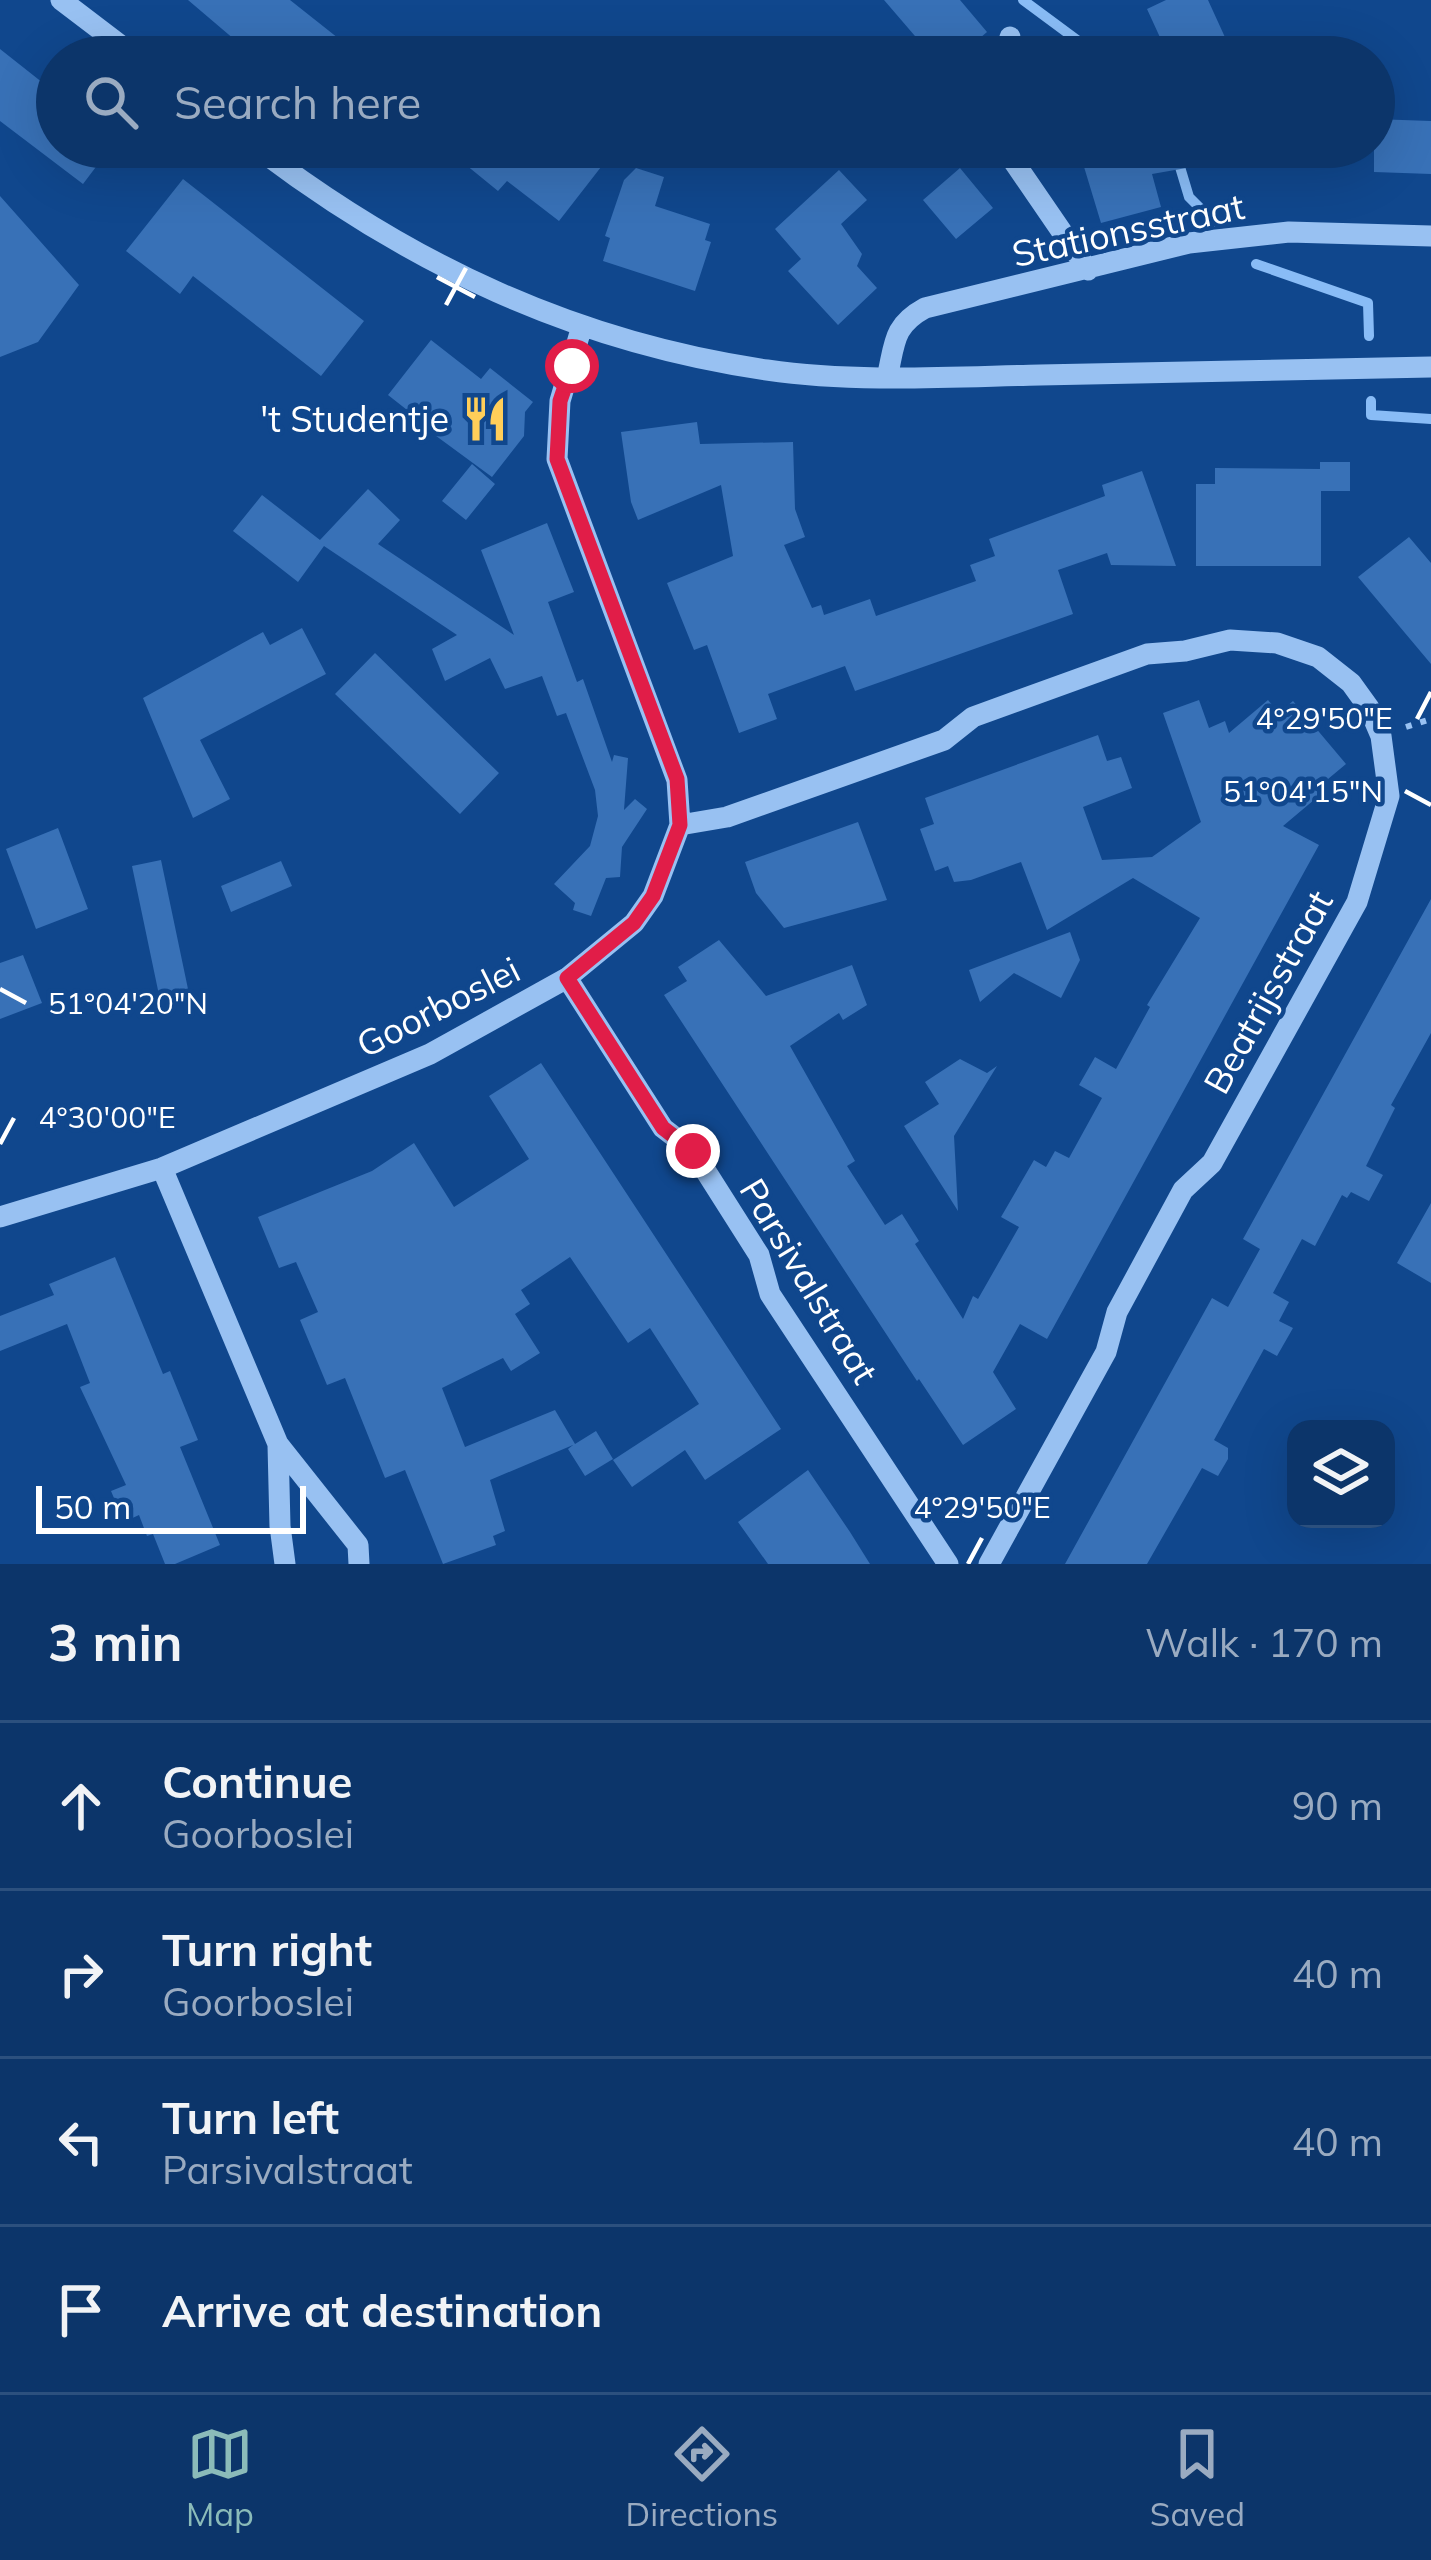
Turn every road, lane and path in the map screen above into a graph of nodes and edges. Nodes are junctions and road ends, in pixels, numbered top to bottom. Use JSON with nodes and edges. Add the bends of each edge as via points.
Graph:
{"nodes":[{"id":1,"x":61,"y":0,"type":"edge"},
{"id":2,"x":108,"y":36,"type":"edge"},
{"id":3,"x":286,"y":168,"type":"edge"},
{"id":4,"x":1018,"y":168,"type":"edge"},
{"id":5,"x":1431,"y":236,"type":"edge"},
{"id":6,"x":1088,"y":270,"type":"junction"},
{"id":7,"x":582,"y":326,"type":"junction"},
{"id":8,"x":1431,"y":367,"type":"edge"},
{"id":9,"x":887,"y":378,"type":"junction"},
{"id":10,"x":680,"y":825,"type":"junction"},
{"id":11,"x":567,"y":978,"type":"junction"},
{"id":12,"x":162,"y":1168,"type":"junction"},
{"id":13,"x":0,"y":1217,"type":"edge"},
{"id":14,"x":278,"y":1444,"type":"junction"},
{"id":15,"x":285,"y":1564,"type":"edge"},
{"id":16,"x":359,"y":1564,"type":"edge"},
{"id":17,"x":948,"y":1564,"type":"edge"},
{"id":18,"x":988,"y":1564,"type":"edge"}],
"edges":[{"from":1,"to":2,"type":"street"},
{"from":3,"to":7,"type":"street","via":[[430,262]]},
{"from":4,"to":6,"type":"street"},
{"from":5,"to":6,"type":"street","name":"Stationsstraat","via":[[1237,237]]},
{"from":6,"to":9,"type":"street","name":"Stationsstraat","via":[[925,308],[898,330]]},
{"from":7,"to":9,"type":"street","via":[[768,370]]},
{"from":7,"to":10,"type":"street","name":"Goorboslei","via":[[560,401],[557,459],[677,779]]},
{"from":8,"to":9,"type":"street"},
{"from":10,"to":11,"type":"street","name":"Goorboslei","via":[[634,923]]},
{"from":10,"to":18,"type":"street","name":"Beatrijsstraat","via":[[727,817],[944,740],[973,717],[1147,654],[1230,640],[1276,643],[1318,658],[1351,683],[1377,725],[1389,796],[1357,902],[1212,1163],[1183,1190],[1117,1312],[1106,1352]]},
{"from":11,"to":12,"type":"street","name":"Goorboslei","via":[[430,1054]]},
{"from":11,"to":17,"type":"street","name":"Parsivalstraat","via":[[663,1128],[693,1151],[759,1256],[770,1294]]},
{"from":12,"to":13,"type":"street","name":"Goorboslei"},
{"from":12,"to":14,"type":"street"},
{"from":14,"to":15,"type":"street"},
{"from":14,"to":16,"type":"street","via":[[358,1545]]}]}
